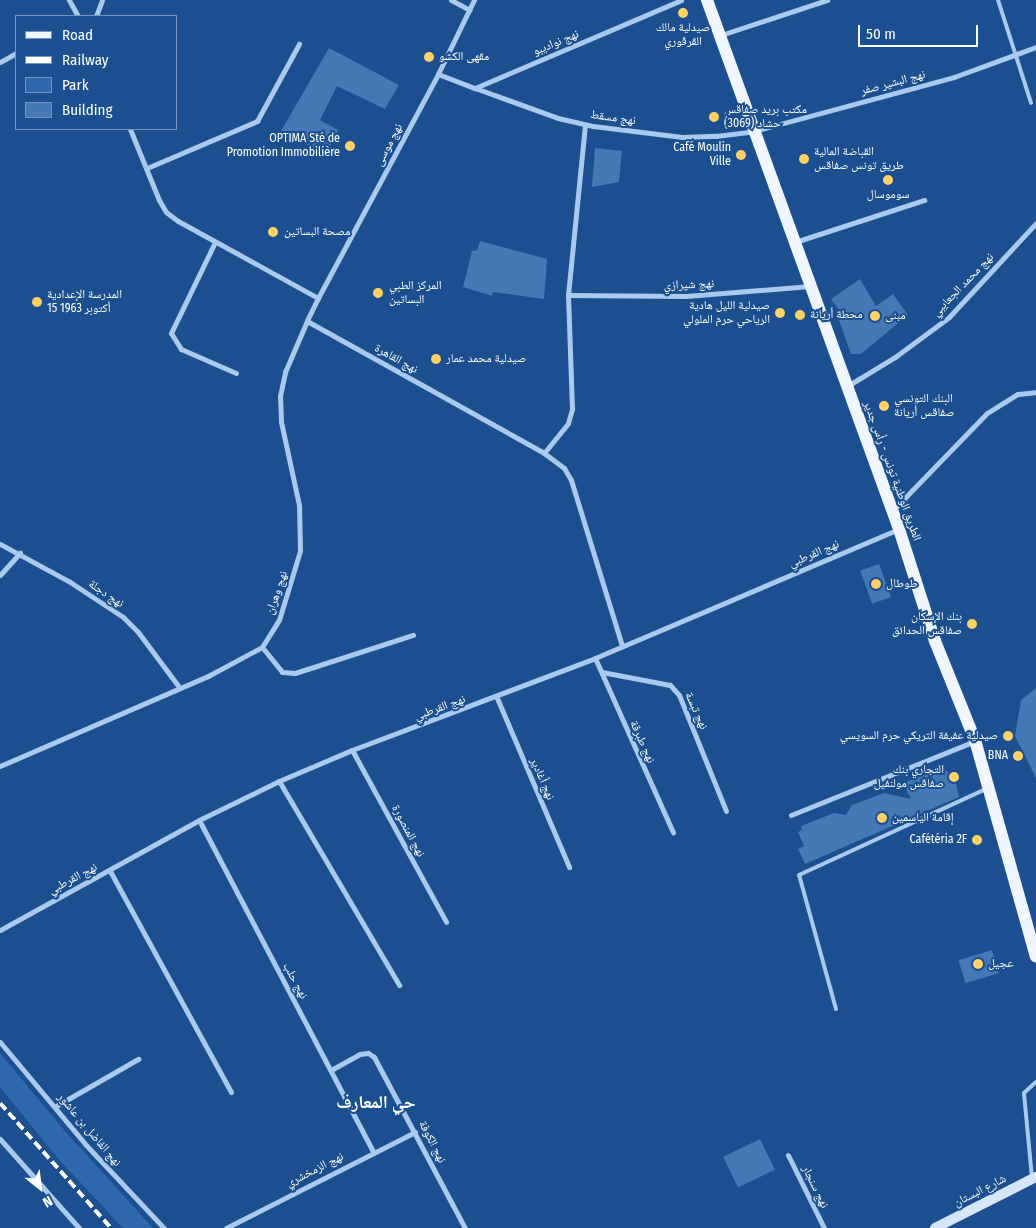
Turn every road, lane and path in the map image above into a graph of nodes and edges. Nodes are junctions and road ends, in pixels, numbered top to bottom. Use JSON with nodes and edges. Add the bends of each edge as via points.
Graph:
{"nodes":[{"id":1,"x":70,"y":0,"type":"edge"},
{"id":2,"x":102,"y":0,"type":"edge"},
{"id":3,"x":450,"y":0,"type":"edge"},
{"id":4,"x":474,"y":0,"type":"edge"},
{"id":5,"x":680,"y":0,"type":"edge"},
{"id":6,"x":707,"y":0,"type":"edge"},
{"id":7,"x":827,"y":0,"type":"edge"},
{"id":8,"x":998,"y":0,"type":"edge"},
{"id":9,"x":470,"y":10,"type":"junction"},
{"id":10,"x":78,"y":15,"type":"edge"},
{"id":11,"x":96,"y":15,"type":"edge"},
{"id":12,"x":720,"y":35,"type":"junction"},
{"id":13,"x":299,"y":44,"type":"dead end"},
{"id":14,"x":1036,"y":47,"type":"edge"},
{"id":15,"x":15,"y":54,"type":"edge"},
{"id":16,"x":1016,"y":55,"type":"junction"},
{"id":17,"x":0,"y":62,"type":"edge"},
{"id":18,"x":438,"y":74,"type":"junction"},
{"id":19,"x":475,"y":88,"type":"junction"},
{"id":20,"x":1031,"y":103,"type":"dead end"},
{"id":21,"x":585,"y":125,"type":"junction"},
{"id":22,"x":130,"y":130,"type":"edge"},
{"id":23,"x":754,"y":131,"type":"junction"},
{"id":24,"x":147,"y":168,"type":"junction"},
{"id":25,"x":924,"y":200,"type":"dead end"},
{"id":26,"x":1036,"y":223,"type":"edge"},
{"id":27,"x":214,"y":242,"type":"junction"},
{"id":28,"x":795,"y":242,"type":"junction"},
{"id":29,"x":811,"y":286,"type":"junction"},
{"id":30,"x":568,"y":295,"type":"junction"},
{"id":31,"x":318,"y":298,"type":"junction"},
{"id":32,"x":307,"y":322,"type":"junction"},
{"id":33,"x":236,"y":373,"type":"dead end"},
{"id":34,"x":847,"y":386,"type":"junction"},
{"id":35,"x":1036,"y":392,"type":"edge"},
{"id":36,"x":544,"y":453,"type":"junction"},
{"id":37,"x":892,"y":511,"type":"junction"},
{"id":38,"x":899,"y":529,"type":"junction"},
{"id":39,"x":0,"y":544,"type":"edge"},
{"id":40,"x":20,"y":553,"type":"junction"},
{"id":41,"x":0,"y":575,"type":"edge"},
{"id":42,"x":414,"y":636,"type":"dead end"},
{"id":43,"x":622,"y":646,"type":"junction"},
{"id":44,"x":262,"y":647,"type":"junction"},
{"id":45,"x":595,"y":658,"type":"junction"},
{"id":46,"x":602,"y":672,"type":"junction"},
{"id":47,"x":179,"y":687,"type":"junction"},
{"id":48,"x":497,"y":698,"type":"junction"},
{"id":49,"x":975,"y":740,"type":"junction"},
{"id":50,"x":352,"y":750,"type":"junction"},
{"id":51,"x":0,"y":766,"type":"edge"},
{"id":52,"x":279,"y":781,"type":"junction"},
{"id":53,"x":990,"y":788,"type":"junction"},
{"id":54,"x":726,"y":811,"type":"dead end"},
{"id":55,"x":791,"y":815,"type":"dead end"},
{"id":56,"x":199,"y":820,"type":"junction"},
{"id":57,"x":673,"y":832,"type":"dead end"},
{"id":58,"x":569,"y":867,"type":"dead end"},
{"id":59,"x":110,"y":871,"type":"junction"},
{"id":60,"x":446,"y":922,"type":"dead end"},
{"id":61,"x":0,"y":930,"type":"edge"},
{"id":62,"x":1036,"y":957,"type":"edge"},
{"id":63,"x":399,"y":984,"type":"dead end"},
{"id":64,"x":836,"y":1009,"type":"dead end"},
{"id":65,"x":0,"y":1042,"type":"edge"},
{"id":66,"x":138,"y":1059,"type":"dead end"},
{"id":67,"x":331,"y":1070,"type":"junction"},
{"id":68,"x":1036,"y":1082,"type":"edge"},
{"id":69,"x":230,"y":1092,"type":"dead end"},
{"id":70,"x":56,"y":1106,"type":"junction"},
{"id":71,"x":415,"y":1132,"type":"junction"},
{"id":72,"x":0,"y":1139,"type":"edge"},
{"id":73,"x":373,"y":1152,"type":"junction"},
{"id":74,"x":788,"y":1155,"type":"dead end"},
{"id":75,"x":1034,"y":1178,"type":"edge"},
{"id":76,"x":79,"y":1228,"type":"edge"},
{"id":77,"x":164,"y":1228,"type":"edge"},
{"id":78,"x":226,"y":1228,"type":"edge"},
{"id":79,"x":465,"y":1228,"type":"edge"},
{"id":80,"x":824,"y":1228,"type":"edge"},
{"id":81,"x":935,"y":1228,"type":"edge"}],
"edges":[{"from":1,"to":10,"type":"street"},
{"from":2,"to":11,"type":"street"},
{"from":3,"to":9,"type":"street"},
{"from":4,"to":9,"type":"street","name":"نهج موسى"},
{"from":5,"to":19,"type":"street","name":"نهج نواديبو"},
{"from":6,"to":12,"type":"main road","name":"الطريق الوطنية تونس - رأس جدير"},
{"from":7,"to":12,"type":"street"},
{"from":8,"to":16,"type":"lane"},
{"from":9,"to":18,"type":"street","name":"نهج موسى"},
{"from":12,"to":23,"type":"main road","name":"الطريق الوطنية تونس - رأس جدير"},
{"from":13,"to":24,"type":"street","via":[[257,121]]},
{"from":14,"to":16,"type":"street","name":"نهج البشير صفر"},
{"from":15,"to":17,"type":"street"},
{"from":16,"to":20,"type":"lane"},
{"from":16,"to":23,"type":"street","name":"نهج البشير صفر","via":[[954,77]]},
{"from":18,"to":19,"type":"street"},
{"from":18,"to":31,"type":"street","name":"نهج موسى"},
{"from":19,"to":21,"type":"street","name":"نهج مسقط"},
{"from":21,"to":23,"type":"street","name":"نهج مسقط","via":[[682,138]]},
{"from":21,"to":30,"type":"street"},
{"from":22,"to":24,"type":"street"},
{"from":23,"to":28,"type":"main road","name":"الطريق الوطنية تونس - رأس جدير"},
{"from":24,"to":27,"type":"street","via":[[166,212]]},
{"from":25,"to":28,"type":"street"},
{"from":26,"to":34,"type":"street","name":"نهج محمد الجعايبي","via":[[948,317],[895,357]]},
{"from":27,"to":31,"type":"street"},
{"from":27,"to":33,"type":"street","via":[[171,333],[181,349]]},
{"from":28,"to":29,"type":"main road","name":"الطريق الوطنية تونس - رأس جدير"},
{"from":29,"to":30,"type":"street","name":"نهج شيرازي","via":[[686,296]]},
{"from":29,"to":34,"type":"main road","name":"الطريق الوطنية تونس - رأس جدير"},
{"from":30,"to":36,"type":"street","via":[[572,409],[568,422]]},
{"from":31,"to":32,"type":"street"},
{"from":32,"to":36,"type":"street","name":"نهج القاهرة"},
{"from":32,"to":44,"type":"street","name":"نهج وهران","via":[[285,372],[280,396],[281,422],[299,504],[300,551],[279,620]]},
{"from":34,"to":37,"type":"main road","name":"الطريق الوطنية تونس - رأس جدير"},
{"from":35,"to":37,"type":"street","via":[[1018,394],[987,413]]},
{"from":36,"to":43,"type":"street","name":"نهج القاهرة","via":[[564,468],[571,480]]},
{"from":37,"to":38,"type":"main road","name":"الطريق الوطنية تونس - رأس جدير"},
{"from":38,"to":43,"type":"street","name":"نهج القرطبي"},
{"from":38,"to":49,"type":"main road","name":"الطريق الوطنية تونس - رأس جدير","via":[[935,641]]},
{"from":39,"to":40,"type":"street","name":"نهج دجلة"},
{"from":40,"to":41,"type":"street"},
{"from":40,"to":47,"type":"street","name":"نهج دجلة","via":[[123,617]]},
{"from":42,"to":44,"type":"street","via":[[295,673],[282,672]]},
{"from":43,"to":45,"type":"street","name":"نهج القرطبي"},
{"from":44,"to":47,"type":"street","name":"نهج وهران","via":[[231,665]]},
{"from":45,"to":46,"type":"street","name":"نهج طبرقة"},
{"from":45,"to":48,"type":"street","name":"نهج القرطبي"},
{"from":46,"to":54,"type":"street","name":"نهج تبسة","via":[[670,685],[679,695]]},
{"from":46,"to":57,"type":"street","name":"نهج طبرقة"},
{"from":47,"to":51,"type":"street","name":"نهج وهران"},
{"from":48,"to":50,"type":"street","name":"نهج القرطبي"},
{"from":48,"to":58,"type":"street","name":"نهج أغادير"},
{"from":49,"to":53,"type":"main road","name":"الطريق الوطنية تونس - رأس جدير"},
{"from":49,"to":55,"type":"street"},
{"from":50,"to":52,"type":"street","name":"نهج القرطبي"},
{"from":50,"to":60,"type":"street","name":"نهج المنصورة"},
{"from":52,"to":56,"type":"street","name":"نهج القرطبي"},
{"from":52,"to":63,"type":"street"},
{"from":53,"to":62,"type":"main road","name":"الطريق الوطنية تونس - رأس جدير"},
{"from":53,"to":64,"type":"lane","via":[[799,875]]},
{"from":56,"to":59,"type":"street","name":"نهج القرطبي"},
{"from":56,"to":67,"type":"street","name":"نهج حلب"},
{"from":59,"to":61,"type":"street","name":"نهج القرطبي"},
{"from":59,"to":69,"type":"street"},
{"from":65,"to":70,"type":"street","name":"نهج الفاضل بن عاشور"},
{"from":66,"to":70,"type":"street"},
{"from":67,"to":71,"type":"street","name":"نهج الكوفة","via":[[368,1053],[379,1063]]},
{"from":67,"to":73,"type":"street","name":"نهج حلب"},
{"from":68,"to":75,"type":"lane","via":[[1024,1093]]},
{"from":70,"to":77,"type":"street","name":"نهج الفاضل بن عاشور","via":[[86,1145]]},
{"from":71,"to":73,"type":"street","name":"نهج الزمخشري"},
{"from":71,"to":79,"type":"street","name":"نهج الكوفة"},
{"from":72,"to":76,"type":"street"},
{"from":73,"to":78,"type":"street","name":"نهج الزمخشري"},
{"from":74,"to":80,"type":"street","name":"نهج سنجار"},
{"from":75,"to":81,"type":"main road","name":"شارع البستان"}]}
